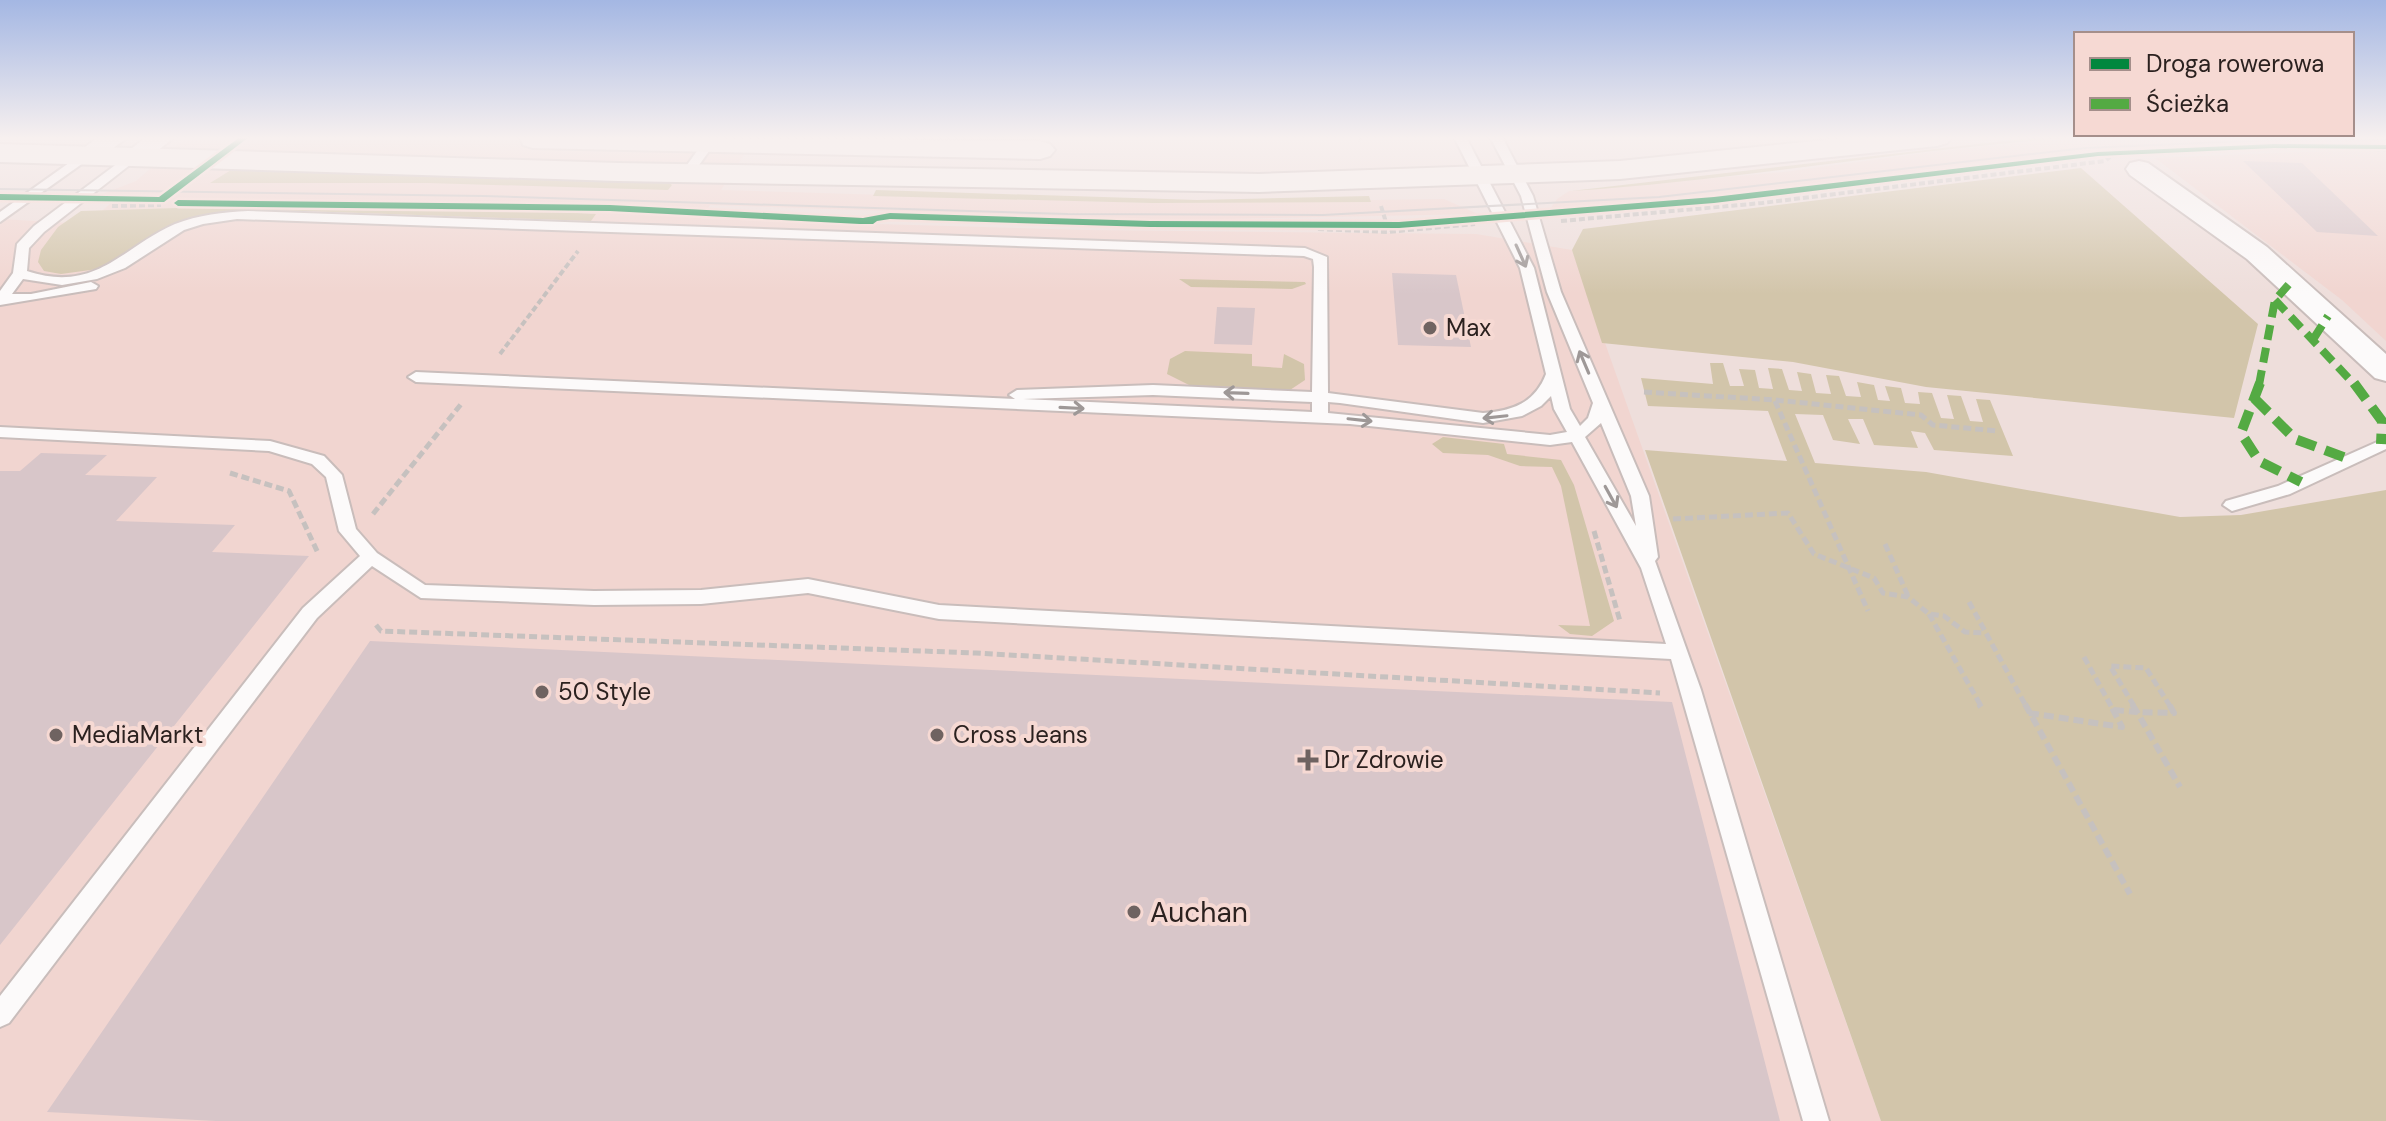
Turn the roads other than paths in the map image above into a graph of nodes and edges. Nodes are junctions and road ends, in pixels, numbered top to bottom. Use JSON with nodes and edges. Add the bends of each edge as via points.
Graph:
{"nodes":[{"id":1,"x":40,"y":189,"type":"edge"},
{"id":2,"x":87,"y":189,"type":"edge"},
{"id":3,"x":1486,"y":189,"type":"edge"},
{"id":4,"x":1522,"y":189,"type":"edge"},
{"id":5,"x":2185,"y":189,"type":"edge"},
{"id":6,"x":0,"y":218,"type":"edge"},
{"id":7,"x":212,"y":219,"type":"junction"},
{"id":8,"x":20,"y":273,"type":"junction"},
{"id":9,"x":1,"y":299,"type":"edge"},
{"id":10,"x":2386,"y":371,"type":"edge"},
{"id":11,"x":1553,"y":375,"type":"junction"},
{"id":12,"x":416,"y":377,"type":"dead end"},
{"id":13,"x":1322,"y":397,"type":"junction"},
{"id":14,"x":966,"y":399,"type":"junction"},
{"id":15,"x":1601,"y":403,"type":"junction"},
{"id":16,"x":1320,"y":418,"type":"junction"},
{"id":17,"x":0,"y":432,"type":"edge"},
{"id":18,"x":1577,"y":435,"type":"junction"},
{"id":19,"x":2386,"y":443,"type":"edge"},
{"id":20,"x":2232,"y":505,"type":"dead end"},
{"id":21,"x":371,"y":557,"type":"junction"},
{"id":22,"x":1650,"y":568,"type":"junction"},
{"id":23,"x":1678,"y":652,"type":"junction"},
{"id":24,"x":0,"y":1015,"type":"edge"},
{"id":25,"x":1816,"y":1121,"type":"edge"}],
"edges":[{"from":1,"to":6,"type":"lane"},
{"from":2,"to":8,"type":"lane","via":[[22,247]]},
{"from":3,"to":11,"type":"lane","one_way":true,"via":[[1530,276]]},
{"from":15,"to":4,"type":"lane","one_way":true,"via":[[1554,292]]},
{"from":5,"to":10,"type":"street"},
{"from":7,"to":8,"type":"lane","via":[[169,232],[129,261],[98,274],[35,280]]},
{"from":7,"to":9,"type":"lane","via":[[109,280],[67,293]]},
{"from":7,"to":13,"type":"lane","via":[[243,214],[539,229],[1305,252],[1320,257]]},
{"from":8,"to":9,"type":"lane"},
{"from":11,"to":13,"type":"lane","one_way":true,"via":[[1540,399],[1495,418]]},
{"from":11,"to":18,"type":"lane","via":[[1562,409]]},
{"from":12,"to":14,"type":"lane"},
{"from":13,"to":14,"type":"lane","one_way":true,"via":[[1153,390]]},
{"from":13,"to":16,"type":"lane"},
{"from":14,"to":16,"type":"lane","one_way":true},
{"from":15,"to":18,"type":"lane","via":[[1597,420]]},
{"from":15,"to":22,"type":"lane","via":[[1644,516]]},
{"from":16,"to":18,"type":"lane","one_way":true,"via":[[1527,439]]},
{"from":17,"to":21,"type":"lane","via":[[270,446],[318,460],[334,475],[348,531]]},
{"from":18,"to":22,"type":"lane","one_way":true},
{"from":19,"to":20,"type":"lane","via":[[2284,490]]},
{"from":21,"to":23,"type":"lane","via":[[421,591],[701,597],[808,586],[939,612]]},
{"from":21,"to":24,"type":"lane","via":[[310,613]]},
{"from":22,"to":23,"type":"lane"},
{"from":23,"to":25,"type":"lane"}]}
